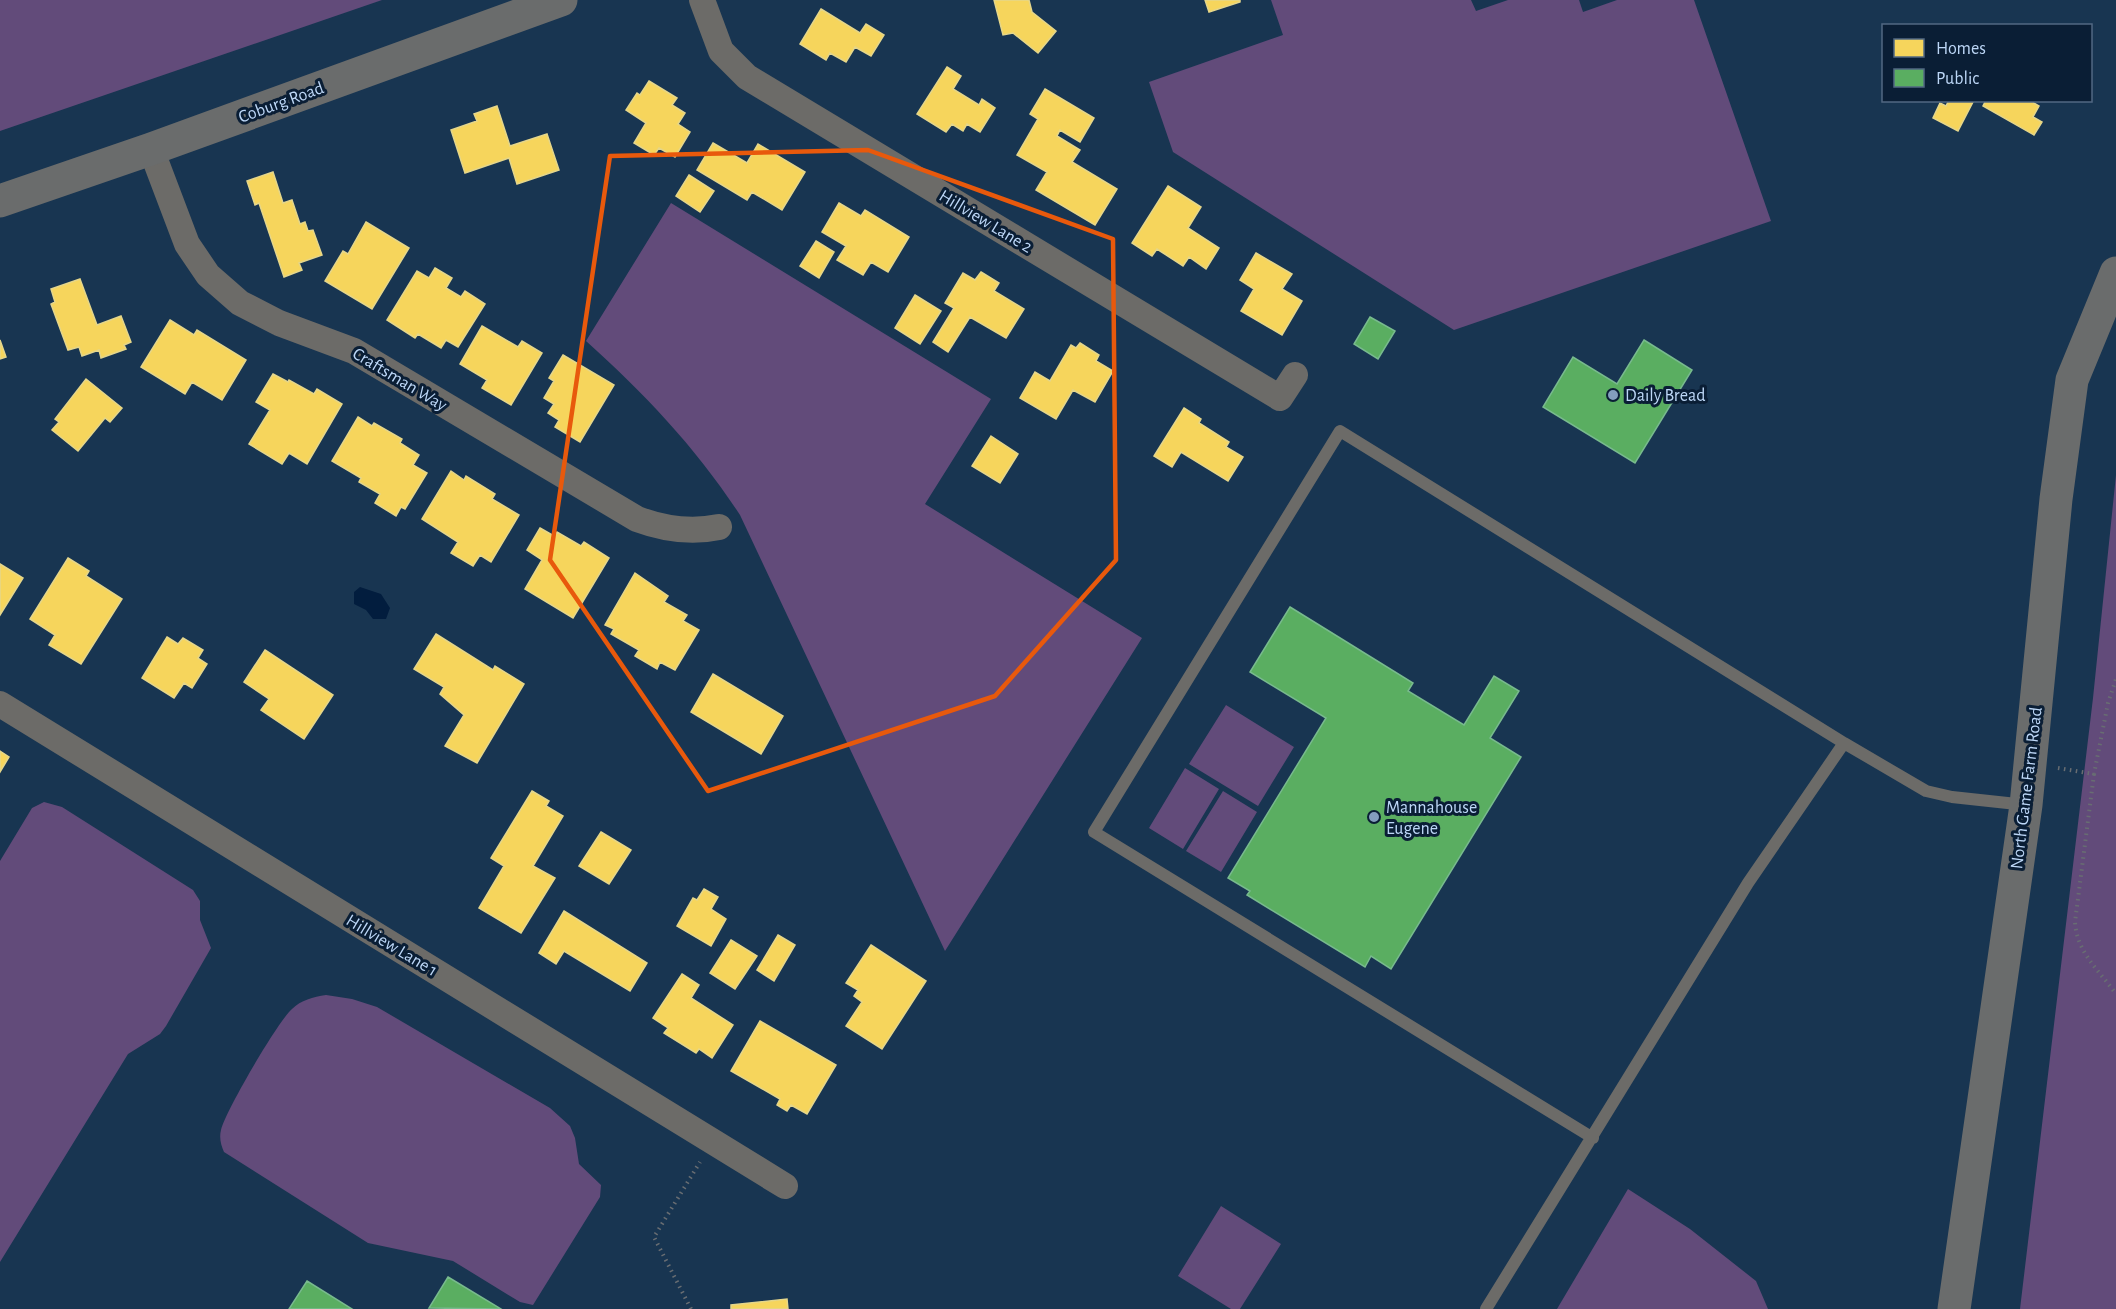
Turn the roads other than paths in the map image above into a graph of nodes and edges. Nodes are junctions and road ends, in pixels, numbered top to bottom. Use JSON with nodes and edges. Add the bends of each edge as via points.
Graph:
{"nodes":[{"id":1,"x":561,"y":0,"type":"edge"},
{"id":2,"x":702,"y":0,"type":"edge"},
{"id":3,"x":151,"y":149,"type":"junction"},
{"id":4,"x":0,"y":201,"type":"edge"},
{"id":5,"x":2116,"y":273,"type":"edge"},
{"id":6,"x":1295,"y":375,"type":"dead end"},
{"id":7,"x":719,"y":527,"type":"dead end"},
{"id":8,"x":0,"y":704,"type":"edge"},
{"id":9,"x":1844,"y":743,"type":"junction"},
{"id":10,"x":2026,"y":805,"type":"junction"},
{"id":11,"x":1593,"y":1138,"type":"junction"},
{"id":12,"x":785,"y":1186,"type":"dead end"},
{"id":13,"x":1486,"y":1309,"type":"edge"},
{"id":14,"x":1954,"y":1309,"type":"edge"}],
"edges":[{"from":1,"to":3,"type":"main road","name":"Coburg Road"},
{"from":2,"to":6,"type":"street","name":"Hillview Lane 2","via":[[721,51],[747,77],[1281,398]]},
{"from":3,"to":4,"type":"main road","name":"Coburg Road"},
{"from":3,"to":7,"type":"street","name":"Craftsman Way","via":[[187,244],[208,275],[240,303],[279,323],[354,351],[637,519],[667,528]]},
{"from":5,"to":10,"type":"main road","name":"North Game Farm Road","via":[[2072,380],[2056,499]]},
{"from":8,"to":12,"type":"street","name":"Hillview Lane 1"},
{"from":9,"to":10,"type":"lane","via":[[1926,791]]},
{"from":9,"to":11,"type":"lane","via":[[1748,884]]},
{"from":9,"to":11,"type":"lane","via":[[1340,432],[1094,832]]},
{"from":10,"to":14,"type":"main road","name":"North Game Farm Road"},
{"from":11,"to":13,"type":"lane"}]}
